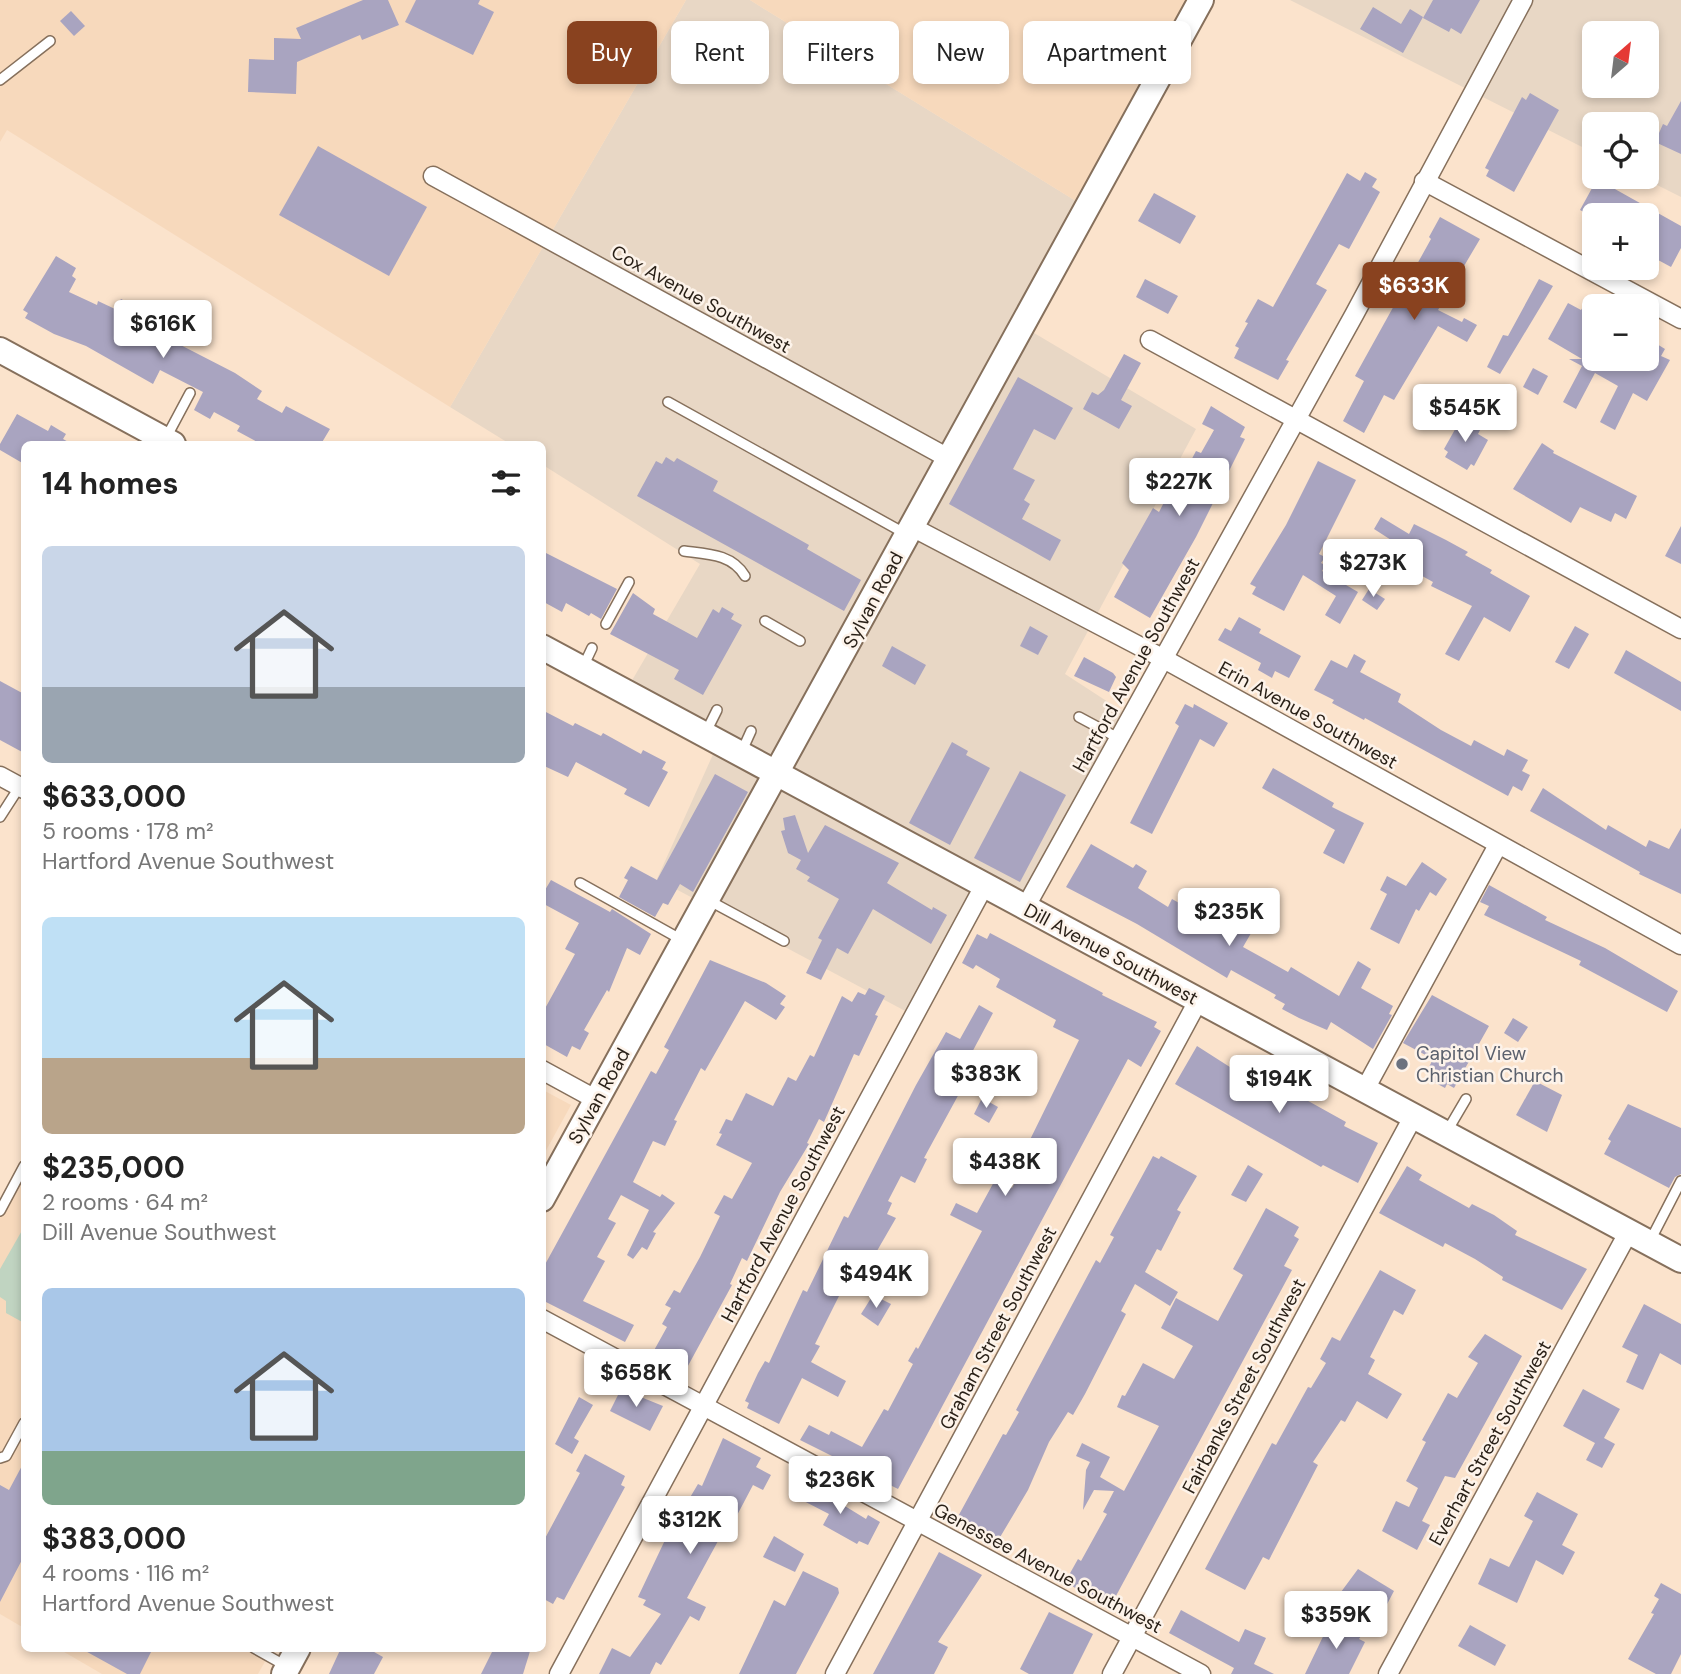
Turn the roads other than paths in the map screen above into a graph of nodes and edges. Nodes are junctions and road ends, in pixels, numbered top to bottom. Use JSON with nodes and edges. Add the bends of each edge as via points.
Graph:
{"nodes":[{"id":1,"x":1201,"y":0,"type":"edge"},
{"id":2,"x":1523,"y":0,"type":"edge"},
{"id":3,"x":50,"y":41,"type":"dead end"},
{"id":4,"x":0,"y":80,"type":"edge"},
{"id":5,"x":433,"y":176,"type":"dead end"},
{"id":6,"x":1424,"y":181,"type":"junction"},
{"id":7,"x":1681,"y":318,"type":"edge"},
{"id":8,"x":1150,"y":340,"type":"dead end"},
{"id":9,"x":0,"y":350,"type":"edge"},
{"id":10,"x":190,"y":393,"type":"dead end"},
{"id":11,"x":668,"y":402,"type":"dead end"},
{"id":12,"x":1294,"y":419,"type":"junction"},
{"id":13,"x":167,"y":441,"type":"edge"},
{"id":14,"x":169,"y":441,"type":"edge"},
{"id":15,"x":950,"y":459,"type":"junction"},
{"id":16,"x":910,"y":531,"type":"junction"},
{"id":17,"x":684,"y":551,"type":"dead end"},
{"id":18,"x":745,"y":576,"type":"dead end"},
{"id":19,"x":629,"y":582,"type":"dead end"},
{"id":20,"x":765,"y":621,"type":"dead end"},
{"id":21,"x":606,"y":624,"type":"dead end"},
{"id":22,"x":1681,"y":629,"type":"edge"},
{"id":23,"x":800,"y":640,"type":"dead end"},
{"id":24,"x":546,"y":648,"type":"edge"},
{"id":25,"x":1164,"y":659,"type":"junction"},
{"id":26,"x":717,"y":710,"type":"dead end"},
{"id":27,"x":1079,"y":717,"type":"dead end"},
{"id":28,"x":751,"y":731,"type":"dead end"},
{"id":29,"x":704,"y":735,"type":"junction"},
{"id":30,"x":1120,"y":738,"type":"junction"},
{"id":31,"x":740,"y":754,"type":"junction"},
{"id":32,"x":778,"y":775,"type":"junction"},
{"id":33,"x":0,"y":776,"type":"edge"},
{"id":34,"x":21,"y":787,"type":"edge"},
{"id":35,"x":21,"y":789,"type":"edge"},
{"id":36,"x":0,"y":817,"type":"edge"},
{"id":37,"x":1499,"y":845,"type":"junction"},
{"id":38,"x":580,"y":883,"type":"dead end"},
{"id":39,"x":984,"y":886,"type":"junction"},
{"id":40,"x":708,"y":900,"type":"junction"},
{"id":41,"x":1026,"y":908,"type":"junction"},
{"id":42,"x":784,"y":941,"type":"dead end"},
{"id":43,"x":685,"y":942,"type":"junction"},
{"id":44,"x":1681,"y":945,"type":"edge"},
{"id":45,"x":1198,"y":1001,"type":"junction"},
{"id":46,"x":546,"y":1072,"type":"edge"},
{"id":47,"x":1364,"y":1091,"type":"junction"},
{"id":48,"x":1466,"y":1099,"type":"dead end"},
{"id":49,"x":597,"y":1100,"type":"junction"},
{"id":50,"x":1413,"y":1117,"type":"junction"},
{"id":51,"x":1445,"y":1135,"type":"junction"},
{"id":52,"x":21,"y":1172,"type":"edge"},
{"id":53,"x":1681,"y":1181,"type":"edge"},
{"id":54,"x":546,"y":1192,"type":"edge"},
{"id":55,"x":0,"y":1211,"type":"edge"},
{"id":56,"x":1639,"y":1238,"type":"junction"},
{"id":57,"x":1681,"y":1260,"type":"edge"},
{"id":58,"x":546,"y":1321,"type":"edge"},
{"id":59,"x":703,"y":1406,"type":"junction"},
{"id":60,"x":21,"y":1428,"type":"edge"},
{"id":61,"x":0,"y":1458,"type":"edge"},
{"id":62,"x":917,"y":1522,"type":"junction"},
{"id":63,"x":1132,"y":1637,"type":"junction"},
{"id":64,"x":264,"y":1652,"type":"edge"},
{"id":65,"x":290,"y":1663,"type":"edge"},
{"id":66,"x":559,"y":1674,"type":"edge"},
{"id":67,"x":835,"y":1674,"type":"edge"},
{"id":68,"x":1112,"y":1674,"type":"edge"},
{"id":69,"x":1201,"y":1674,"type":"edge"},
{"id":70,"x":1388,"y":1674,"type":"edge"}],
"edges":[{"from":1,"to":15,"type":"main road","name":"Sylvan Road"},
{"from":2,"to":6,"type":"street","name":"Hartford Avenue Southwest"},
{"from":3,"to":4,"type":"lane"},
{"from":5,"to":15,"type":"street","name":"Cox Avenue Southwest"},
{"from":6,"to":7,"type":"street"},
{"from":6,"to":12,"type":"street","name":"Hartford Avenue Southwest"},
{"from":8,"to":12,"type":"street"},
{"from":9,"to":13,"type":"main road"},
{"from":10,"to":14,"type":"lane"},
{"from":11,"to":16,"type":"lane"},
{"from":12,"to":22,"type":"street"},
{"from":12,"to":25,"type":"street","name":"Hartford Avenue Southwest"},
{"from":15,"to":16,"type":"main road","name":"Sylvan Road"},
{"from":16,"to":25,"type":"street","name":"Erin Avenue Southwest"},
{"from":16,"to":32,"type":"main road","name":"Sylvan Road"},
{"from":17,"to":18,"type":"lane","via":[[737,563]]},
{"from":19,"to":21,"type":"lane"},
{"from":20,"to":23,"type":"lane"},
{"from":24,"to":29,"type":"main road","name":"Dill Avenue Southwest","via":[[587,658]]},
{"from":25,"to":30,"type":"street","name":"Hartford Avenue Southwest"},
{"from":25,"to":37,"type":"street","name":"Erin Avenue Southwest"},
{"from":26,"to":29,"type":"lane"},
{"from":27,"to":30,"type":"lane"},
{"from":28,"to":31,"type":"lane"},
{"from":29,"to":31,"type":"main road","name":"Dill Avenue Southwest"},
{"from":30,"to":41,"type":"street","name":"Hartford Avenue Southwest"},
{"from":31,"to":32,"type":"main road","name":"Dill Avenue Southwest"},
{"from":32,"to":39,"type":"main road","name":"Dill Avenue Southwest"},
{"from":32,"to":40,"type":"main road","name":"Sylvan Road"},
{"from":33,"to":34,"type":"street"},
{"from":35,"to":36,"type":"lane"},
{"from":37,"to":44,"type":"street","name":"Erin Avenue Southwest"},
{"from":37,"to":47,"type":"street"},
{"from":38,"to":43,"type":"lane"},
{"from":39,"to":41,"type":"main road","name":"Dill Avenue Southwest"},
{"from":39,"to":59,"type":"street","name":"Hartford Avenue Southwest"},
{"from":40,"to":42,"type":"lane"},
{"from":40,"to":43,"type":"main road","name":"Sylvan Road"},
{"from":41,"to":45,"type":"main road","name":"Dill Avenue Southwest"},
{"from":43,"to":49,"type":"main road","name":"Sylvan Road"},
{"from":45,"to":47,"type":"main road","name":"Dill Avenue Southwest"},
{"from":45,"to":62,"type":"street","name":"Graham Street Southwest"},
{"from":46,"to":49,"type":"street"},
{"from":47,"to":50,"type":"main road","name":"Dill Avenue Southwest"},
{"from":48,"to":51,"type":"lane"},
{"from":49,"to":54,"type":"main road","name":"Sylvan Road"},
{"from":50,"to":51,"type":"main road","name":"Dill Avenue Southwest"},
{"from":50,"to":63,"type":"street","name":"Fairbanks Street Southwest"},
{"from":51,"to":56,"type":"main road","name":"Dill Avenue Southwest"},
{"from":52,"to":55,"type":"lane"},
{"from":53,"to":56,"type":"lane"},
{"from":56,"to":57,"type":"main road","name":"Dill Avenue Southwest"},
{"from":56,"to":70,"type":"street","name":"Everhart Street Southwest"},
{"from":58,"to":59,"type":"street","name":"Genessee Avenue Southwest"},
{"from":59,"to":62,"type":"street","name":"Genessee Avenue Southwest"},
{"from":59,"to":66,"type":"street","name":"Hartford Avenue Southwest"},
{"from":60,"to":61,"type":"lane","via":[[6,1456]]},
{"from":62,"to":63,"type":"street","name":"Genessee Avenue Southwest"},
{"from":62,"to":67,"type":"street","name":"Graham Street Southwest"},
{"from":63,"to":68,"type":"street","name":"Fairbanks Street Southwest"},
{"from":63,"to":69,"type":"street","name":"Genessee Avenue Southwest"},
{"from":64,"to":65,"type":"lane"}]}
